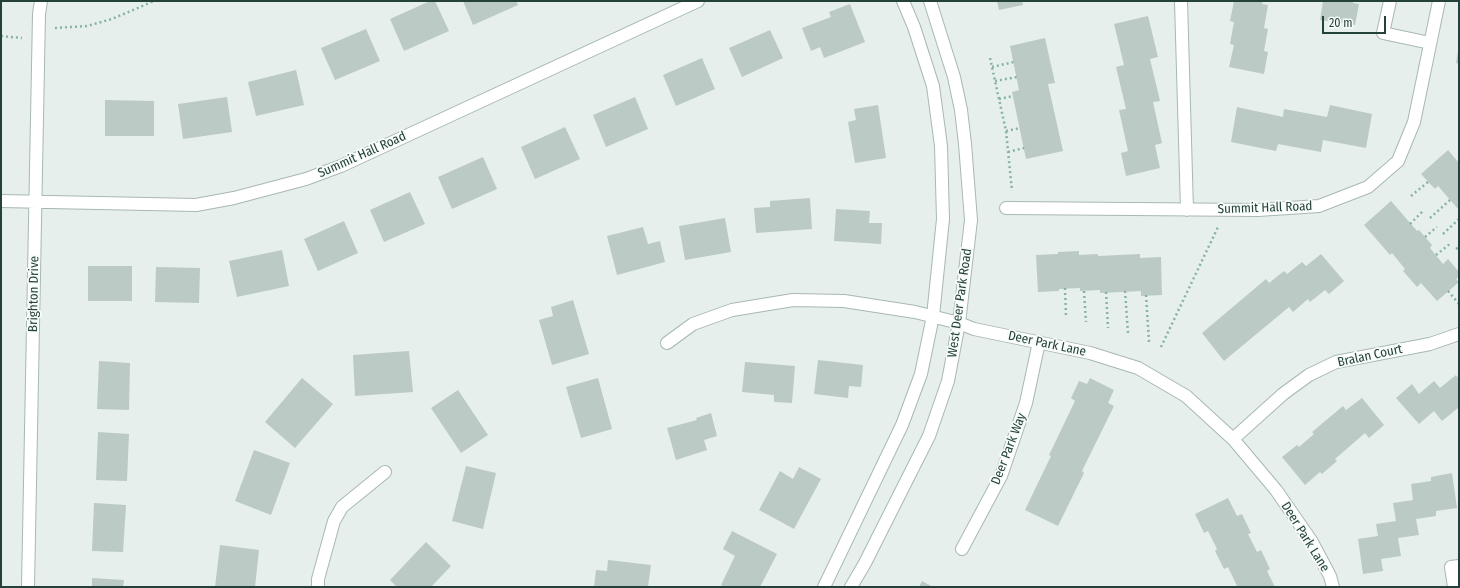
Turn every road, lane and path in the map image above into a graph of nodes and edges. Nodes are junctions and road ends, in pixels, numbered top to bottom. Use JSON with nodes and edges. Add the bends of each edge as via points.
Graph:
{"nodes":[{"id":1,"x":41,"y":1,"type":"edge"},
{"id":2,"x":154,"y":1,"type":"edge"},
{"id":3,"x":698,"y":1,"type":"edge"},
{"id":4,"x":903,"y":1,"type":"edge"},
{"id":5,"x":930,"y":1,"type":"edge"},
{"id":6,"x":1181,"y":1,"type":"edge"},
{"id":7,"x":1390,"y":1,"type":"edge"},
{"id":8,"x":1439,"y":1,"type":"edge"},
{"id":9,"x":40,"y":31,"type":"junction"},
{"id":10,"x":1,"y":36,"type":"edge"},
{"id":11,"x":1430,"y":43,"type":"junction"},
{"id":12,"x":990,"y":58,"type":"dead end"},
{"id":13,"x":1014,"y":62,"type":"dead end"},
{"id":14,"x":992,"y":68,"type":"junction"},
{"id":15,"x":1016,"y":77,"type":"dead end"},
{"id":16,"x":995,"y":81,"type":"junction"},
{"id":17,"x":1013,"y":96,"type":"dead end"},
{"id":18,"x":999,"y":99,"type":"junction"},
{"id":19,"x":1020,"y":128,"type":"dead end"},
{"id":20,"x":1006,"y":132,"type":"junction"},
{"id":21,"x":1024,"y":148,"type":"dead end"},
{"id":22,"x":1008,"y":152,"type":"junction"},
{"id":23,"x":1428,"y":182,"type":"dead end"},
{"id":24,"x":1411,"y":196,"type":"dead end"},
{"id":25,"x":1,"y":200,"type":"edge"},
{"id":26,"x":1450,"y":200,"type":"dead end"},
{"id":27,"x":36,"y":202,"type":"junction"},
{"id":28,"x":1010,"y":208,"type":"joint"},
{"id":29,"x":1187,"y":210,"type":"junction"},
{"id":30,"x":1226,"y":210,"type":"junction"},
{"id":31,"x":1423,"y":211,"type":"dead end"},
{"id":32,"x":1430,"y":218,"type":"dead end"},
{"id":33,"x":1459,"y":220,"type":"edge"},
{"id":34,"x":1410,"y":224,"type":"dead end"},
{"id":35,"x":1437,"y":227,"type":"dead end"},
{"id":36,"x":1442,"y":234,"type":"dead end"},
{"id":37,"x":1425,"y":237,"type":"dead end"},
{"id":38,"x":1450,"y":243,"type":"dead end"},
{"id":39,"x":1459,"y":247,"type":"edge"},
{"id":40,"x":1456,"y":249,"type":"dead end"},
{"id":41,"x":1436,"y":255,"type":"dead end"},
{"id":42,"x":1064,"y":288,"type":"dead end"},
{"id":43,"x":1084,"y":291,"type":"dead end"},
{"id":44,"x":1448,"y":291,"type":"dead end"},
{"id":45,"x":1106,"y":292,"type":"dead end"},
{"id":46,"x":1125,"y":292,"type":"dead end"},
{"id":47,"x":1146,"y":295,"type":"dead end"},
{"id":48,"x":1459,"y":304,"type":"edge"},
{"id":49,"x":933,"y":316,"type":"junction"},
{"id":50,"x":1066,"y":317,"type":"dead end"},
{"id":51,"x":1086,"y":322,"type":"dead end"},
{"id":52,"x":959,"y":323,"type":"junction"},
{"id":53,"x":1108,"y":328,"type":"dead end"},
{"id":54,"x":1128,"y":333,"type":"dead end"},
{"id":55,"x":1459,"y":334,"type":"edge"},
{"id":56,"x":1039,"y":342,"type":"junction"},
{"id":57,"x":1149,"y":342,"type":"dead end"},
{"id":58,"x":667,"y":343,"type":"dead end"},
{"id":59,"x":1161,"y":347,"type":"dead end"},
{"id":60,"x":1234,"y":439,"type":"junction"},
{"id":61,"x":385,"y":472,"type":"dead end"},
{"id":62,"x":962,"y":549,"type":"dead end"},
{"id":63,"x":1459,"y":566,"type":"edge"},
{"id":64,"x":28,"y":587,"type":"edge"},
{"id":65,"x":318,"y":587,"type":"edge"},
{"id":66,"x":824,"y":587,"type":"edge"},
{"id":67,"x":851,"y":587,"type":"edge"},
{"id":68,"x":1333,"y":587,"type":"edge"},
{"id":69,"x":1454,"y":587,"type":"edge"}],
"edges":[{"from":1,"to":9,"type":"street","name":"Brighton Drive"},
{"from":2,"to":9,"type":"path","via":[[112,19],[87,26]]},
{"from":3,"to":27,"type":"street","name":"Summit Hall Road","via":[[341,166],[306,179],[196,205]]},
{"from":4,"to":49,"type":"street","name":"West Deer Park Road","via":[[933,86],[941,146],[943,219]]},
{"from":5,"to":52,"type":"street","name":"West Deer Park Road","via":[[954,77],[965,144],[971,220]]},
{"from":6,"to":29,"type":"street"},
{"from":7,"to":11,"type":"street","via":[[1383,34]]},
{"from":8,"to":11,"type":"street","name":"Summit Hall Road"},
{"from":9,"to":10,"type":"path","via":[[24,39]]},
{"from":9,"to":27,"type":"street","name":"Brighton Drive"},
{"from":11,"to":30,"type":"street","name":"Summit Hall Road","via":[[1414,122],[1398,161],[1368,186],[1319,206]]},
{"from":12,"to":14,"type":"path"},
{"from":13,"to":14,"type":"path"},
{"from":14,"to":16,"type":"path"},
{"from":15,"to":16,"type":"path"},
{"from":16,"to":18,"type":"path"},
{"from":17,"to":18,"type":"path"},
{"from":18,"to":20,"type":"path"},
{"from":19,"to":20,"type":"path"},
{"from":20,"to":22,"type":"path"},
{"from":21,"to":22,"type":"path"},
{"from":22,"to":28,"type":"path"},
{"from":23,"to":24,"type":"path"},
{"from":25,"to":27,"type":"street","name":"Summit Hall Road"},
{"from":26,"to":32,"type":"path"},
{"from":27,"to":64,"type":"street","name":"Brighton Drive"},
{"from":28,"to":29,"type":"street","name":"Summit Hall Road"},
{"from":29,"to":30,"type":"street","name":"Summit Hall Road"},
{"from":30,"to":59,"type":"path"},
{"from":31,"to":34,"type":"path"},
{"from":33,"to":36,"type":"path"},
{"from":35,"to":37,"type":"path"},
{"from":38,"to":41,"type":"path"},
{"from":39,"to":40,"type":"path"},
{"from":42,"to":50,"type":"path"},
{"from":43,"to":51,"type":"path"},
{"from":44,"to":48,"type":"path"},
{"from":45,"to":53,"type":"path"},
{"from":46,"to":54,"type":"path"},
{"from":47,"to":57,"type":"path"},
{"from":49,"to":52,"type":"street","name":"Deer Park Lane"},
{"from":49,"to":58,"type":"street","name":"Deer Park Lane","via":[[844,301],[793,300],[732,310],[693,324]]},
{"from":49,"to":66,"type":"street","name":"West Deer Park Road","via":[[921,374],[902,425]]},
{"from":52,"to":56,"type":"street","name":"Deer Park Lane","via":[[974,329]]},
{"from":52,"to":67,"type":"street","name":"West Deer Park Road","via":[[948,381],[929,436]]},
{"from":55,"to":60,"type":"street","name":"Bralan Court","via":[[1430,344],[1336,362],[1309,374]]},
{"from":56,"to":60,"type":"street","name":"Deer Park Lane","via":[[1090,353],[1138,368],[1186,396]]},
{"from":56,"to":62,"type":"street","name":"Deer Park Way","via":[[1026,404],[1001,476]]},
{"from":60,"to":68,"type":"street","name":"Deer Park Lane","via":[[1276,490],[1312,542]]},
{"from":61,"to":65,"type":"street","via":[[342,507],[334,521]]},
{"from":63,"to":69,"type":"street","via":[[1451,567]]}]}
